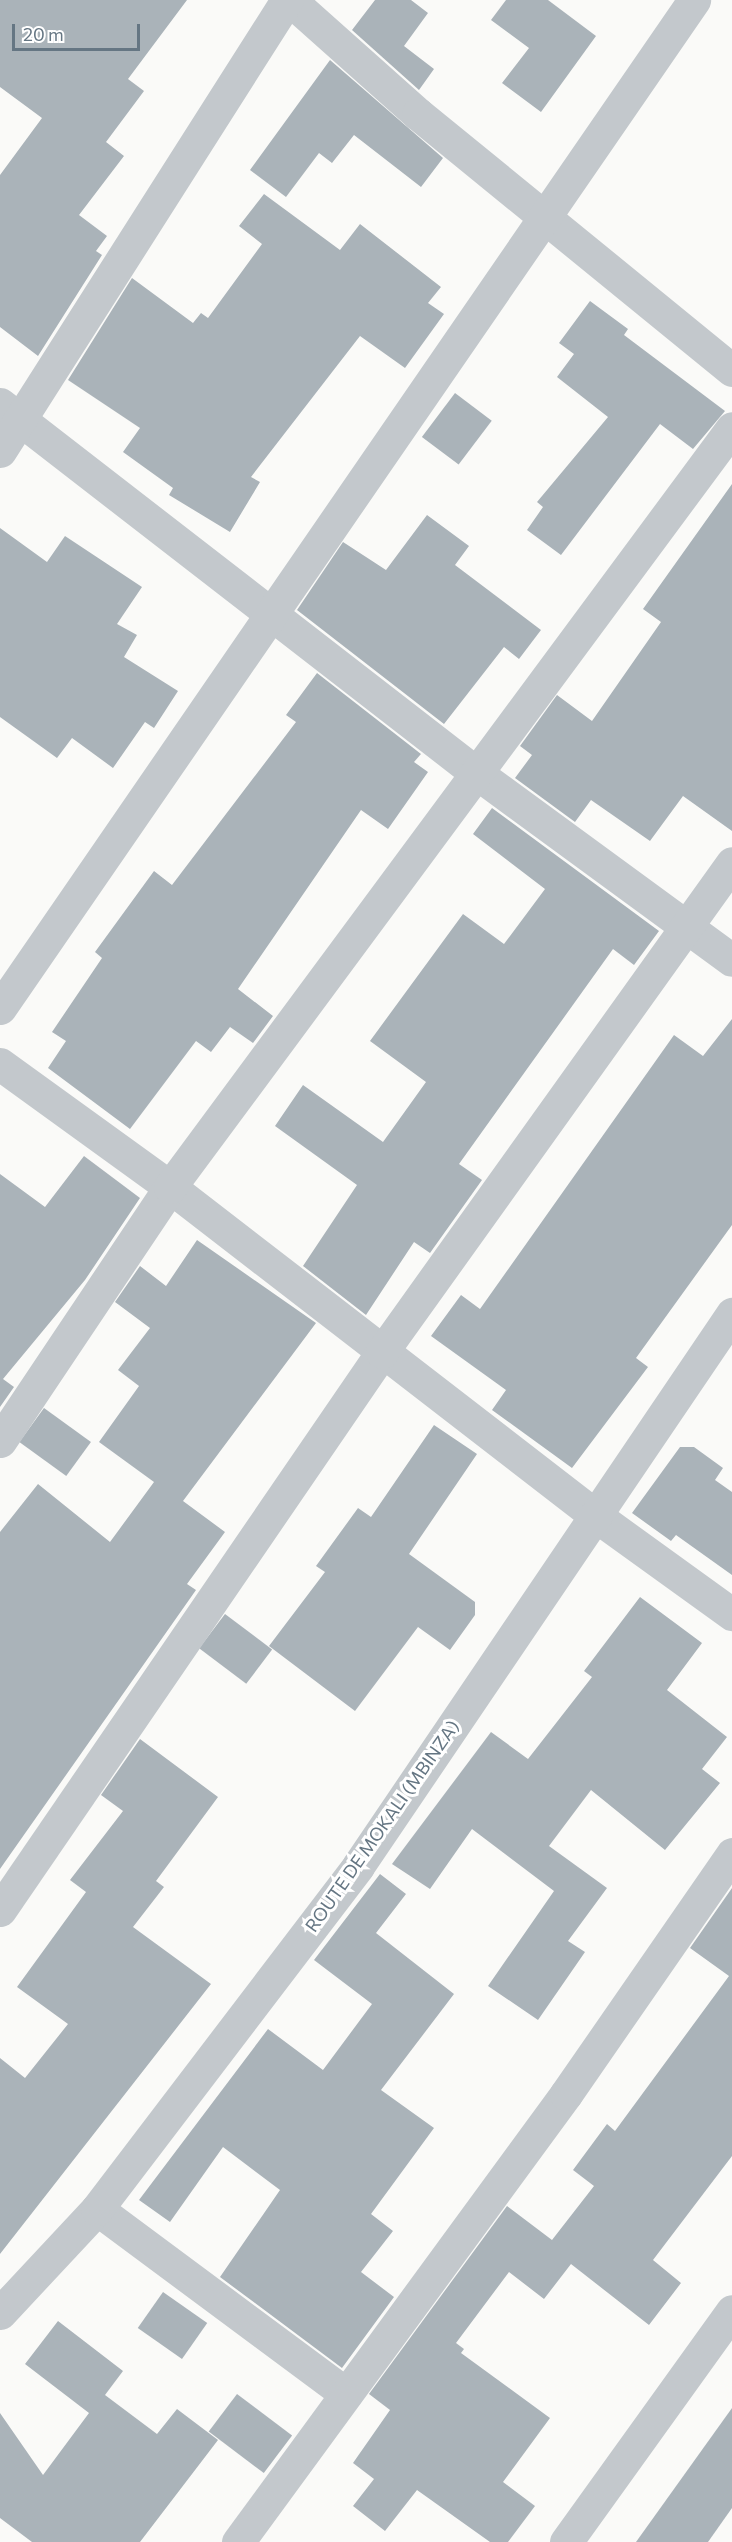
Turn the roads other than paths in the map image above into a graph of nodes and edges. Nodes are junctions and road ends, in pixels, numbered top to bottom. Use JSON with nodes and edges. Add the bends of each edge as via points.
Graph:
{"nodes":[{"id":1,"x":289,"y":0,"type":"edge"},
{"id":2,"x":694,"y":0,"type":"edge"},
{"id":3,"x":541,"y":216,"type":"junction"},
{"id":4,"x":732,"y":370,"type":"edge"},
{"id":5,"x":10,"y":411,"type":"edge"},
{"id":6,"x":732,"y":428,"type":"edge"},
{"id":7,"x":0,"y":451,"type":"edge"},
{"id":8,"x":274,"y":613,"type":"junction"},
{"id":9,"x":476,"y":772,"type":"junction"},
{"id":10,"x":732,"y":863,"type":"edge"},
{"id":11,"x":687,"y":927,"type":"junction"},
{"id":12,"x":732,"y":960,"type":"edge"},
{"id":13,"x":0,"y":1008,"type":"edge"},
{"id":14,"x":0,"y":1064,"type":"edge"},
{"id":15,"x":171,"y":1187,"type":"junction"},
{"id":16,"x":732,"y":1314,"type":"edge"},
{"id":17,"x":382,"y":1352,"type":"junction"},
{"id":18,"x":0,"y":1441,"type":"edge"},
{"id":19,"x":596,"y":1516,"type":"junction"},
{"id":20,"x":732,"y":1614,"type":"edge"},
{"id":21,"x":732,"y":1854,"type":"edge"},
{"id":22,"x":0,"y":1910,"type":"edge"},
{"id":23,"x":97,"y":2209,"type":"junction"},
{"id":24,"x":732,"y":2311,"type":"edge"},
{"id":25,"x":0,"y":2313,"type":"edge"},
{"id":26,"x":346,"y":2394,"type":"junction"},
{"id":27,"x":238,"y":2542,"type":"edge"},
{"id":28,"x":567,"y":2542,"type":"edge"}],
"edges":[{"from":1,"to":3,"type":"street"},
{"from":1,"to":5,"type":"street"},
{"from":2,"to":3,"type":"street"},
{"from":3,"to":4,"type":"street"},
{"from":3,"to":8,"type":"street"},
{"from":5,"to":7,"type":"street"},
{"from":5,"to":8,"type":"street"},
{"from":6,"to":9,"type":"street"},
{"from":8,"to":9,"type":"street"},
{"from":8,"to":13,"type":"street"},
{"from":9,"to":11,"type":"street"},
{"from":9,"to":15,"type":"street"},
{"from":10,"to":11,"type":"street"},
{"from":11,"to":12,"type":"street"},
{"from":11,"to":17,"type":"street"},
{"from":14,"to":15,"type":"street"},
{"from":15,"to":17,"type":"street"},
{"from":15,"to":18,"type":"street"},
{"from":16,"to":19,"type":"street","name":"ROUTE DE MOKALI (MBINZA)"},
{"from":17,"to":19,"type":"street"},
{"from":17,"to":22,"type":"street"},
{"from":19,"to":20,"type":"street"},
{"from":19,"to":23,"type":"street","name":"ROUTE DE MOKALI (MBINZA)","via":[[358,1866]]},
{"from":21,"to":26,"type":"street","via":[[566,2094]]},
{"from":23,"to":25,"type":"street","name":"ROUTE DE MOKALI (MBINZA)"},
{"from":23,"to":26,"type":"street"},
{"from":24,"to":28,"type":"street"},
{"from":26,"to":27,"type":"street"}]}
